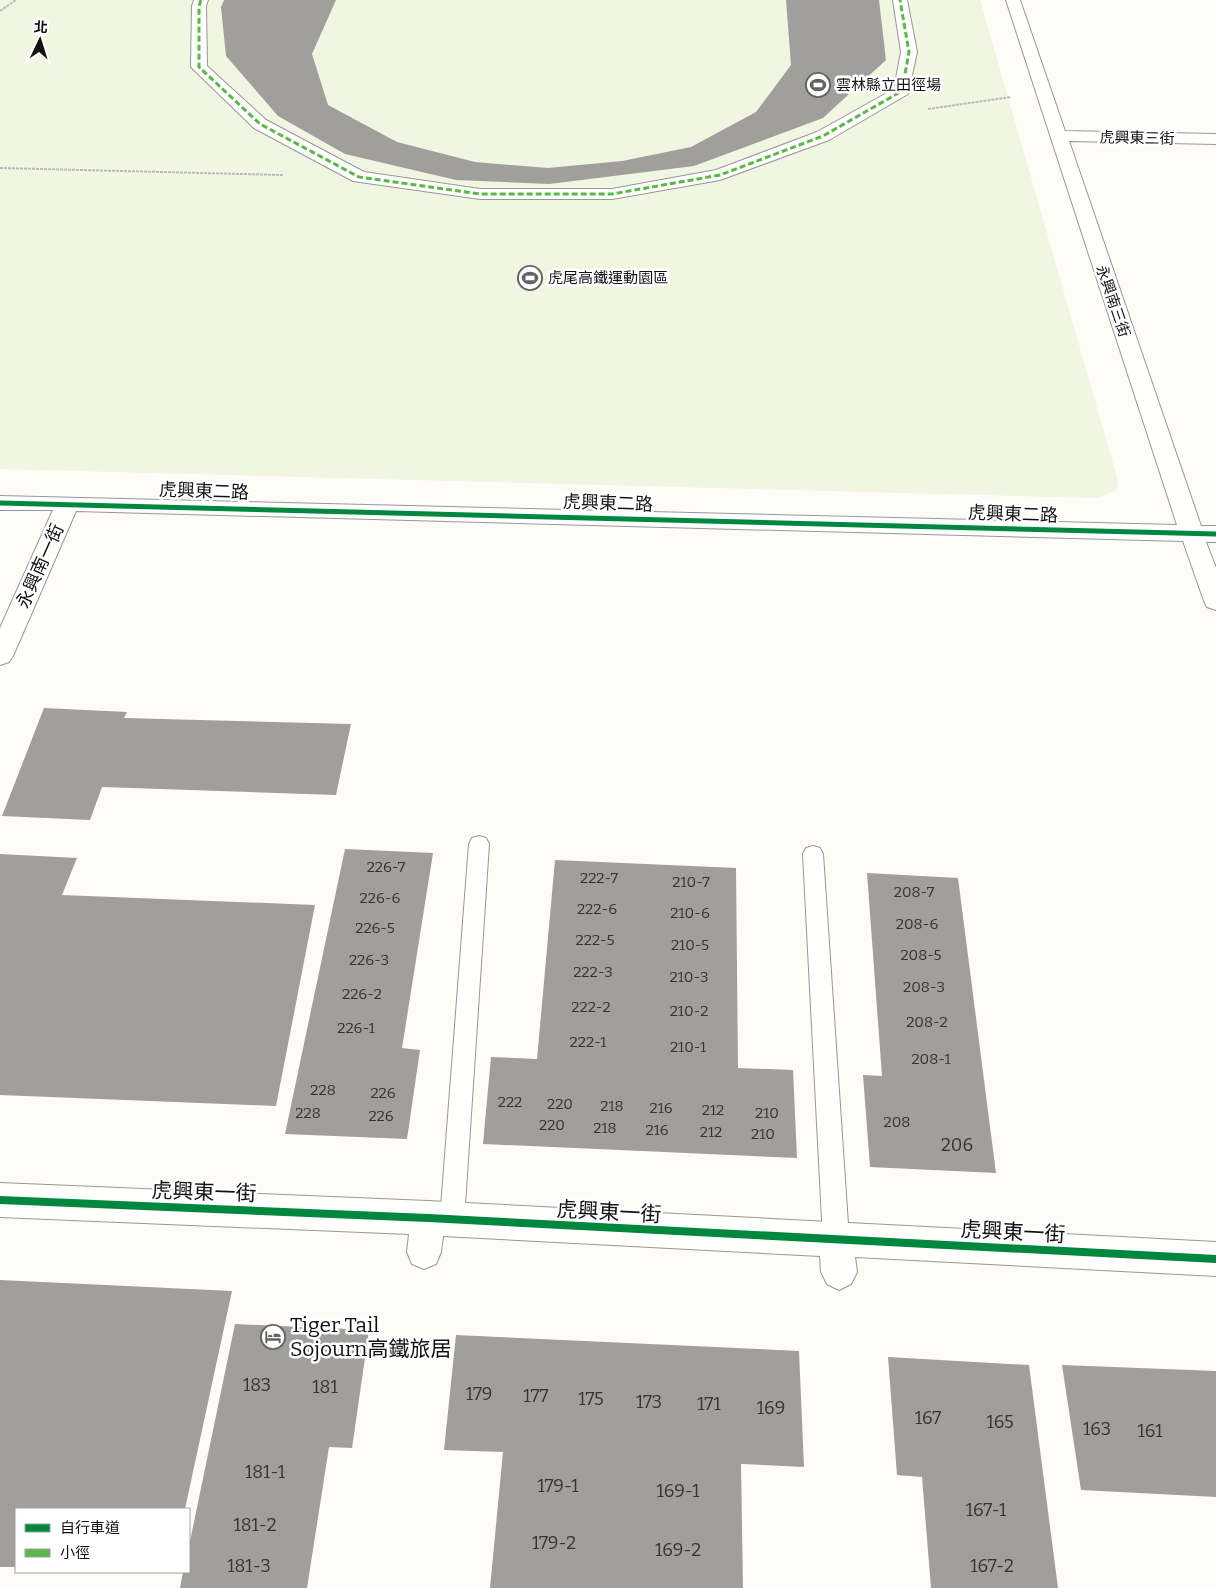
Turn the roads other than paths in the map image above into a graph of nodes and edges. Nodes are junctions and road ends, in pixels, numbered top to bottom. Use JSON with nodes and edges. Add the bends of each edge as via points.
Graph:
{"nodes":[{"id":1,"x":201,"y":0,"type":"edge"},
{"id":2,"x":900,"y":0,"type":"edge"},
{"id":3,"x":1013,"y":0,"type":"edge"},
{"id":4,"x":1058,"y":136,"type":"junction"},
{"id":5,"x":1216,"y":139,"type":"edge"},
{"id":6,"x":0,"y":502,"type":"edge"},
{"id":7,"x":68,"y":502,"type":"junction"},
{"id":8,"x":1192,"y":534,"type":"junction"},
{"id":9,"x":1216,"y":534,"type":"edge"},
{"id":10,"x":1216,"y":601,"type":"edge"},
{"id":11,"x":0,"y":656,"type":"edge"},
{"id":12,"x":479,"y":844,"type":"dead end"},
{"id":13,"x":813,"y":854,"type":"dead end"},
{"id":14,"x":0,"y":1200,"type":"edge"},
{"id":15,"x":440,"y":1219,"type":"junction"},
{"id":16,"x":424,"y":1252,"type":"dead end"},
{"id":17,"x":837,"y":1256,"type":"junction"},
{"id":18,"x":1216,"y":1258,"type":"edge"}],
"edges":[{"from":1,"to":2,"type":"street","via":[[198,6],[199,67],[260,124],[359,177],[480,194],[621,192],[720,175],[823,136],[902,91],[909,52]]},
{"from":3,"to":4,"type":"street","name":"永興南三街"},
{"from":4,"to":5,"type":"street","name":"虎興東三街"},
{"from":4,"to":8,"type":"street","name":"永興南三街"},
{"from":6,"to":7,"type":"street","name":"虎興東二路"},
{"from":7,"to":8,"type":"street","name":"虎興東二路"},
{"from":7,"to":11,"type":"street","name":"永興南一街"},
{"from":8,"to":9,"type":"street","name":"虎興東二路"},
{"from":8,"to":10,"type":"street","name":"永興南三街"},
{"from":12,"to":15,"type":"lane"},
{"from":13,"to":17,"type":"lane"},
{"from":14,"to":15,"type":"street","name":"虎興東一街"},
{"from":15,"to":16,"type":"street"},
{"from":15,"to":17,"type":"street","name":"虎興東一街"},
{"from":17,"to":18,"type":"street","name":"虎興東一街"}]}
